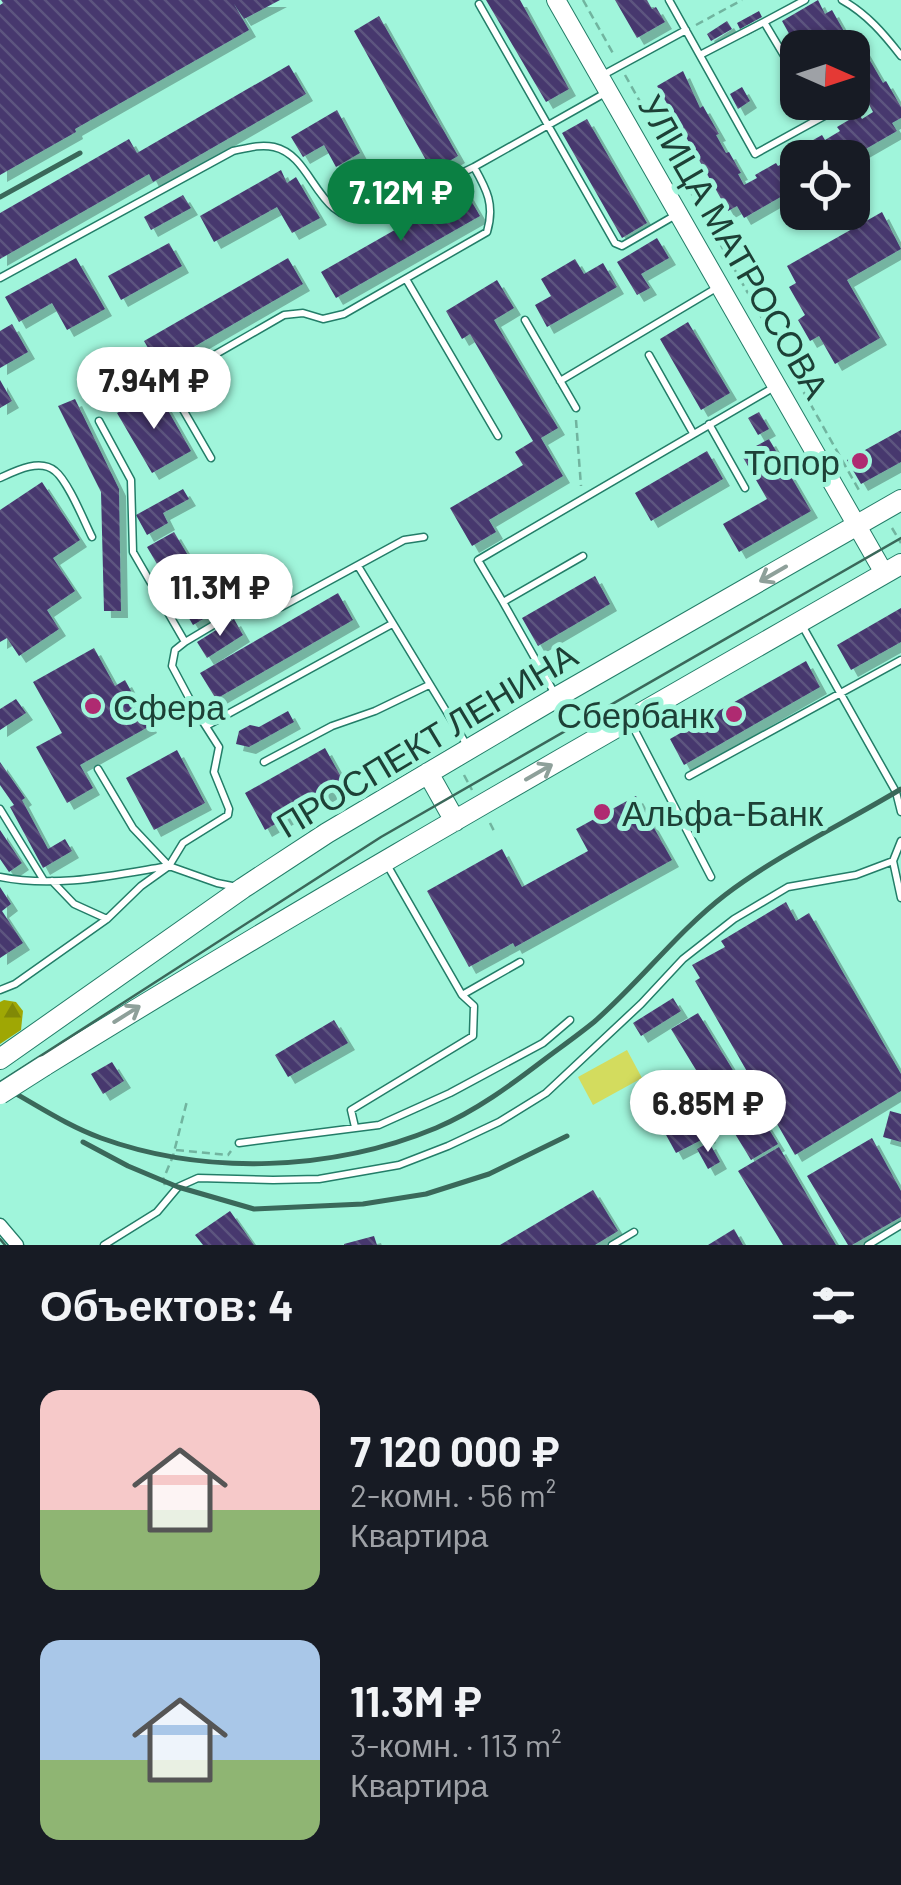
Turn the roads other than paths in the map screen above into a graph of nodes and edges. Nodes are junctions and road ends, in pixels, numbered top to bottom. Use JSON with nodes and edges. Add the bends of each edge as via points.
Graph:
{"nodes":[{"id":1,"x":556,"y":0,"type":"edge"},
{"id":2,"x":669,"y":0,"type":"edge"},
{"id":3,"x":805,"y":0,"type":"edge"},
{"id":4,"x":842,"y":0,"type":"edge"},
{"id":5,"x":479,"y":4,"type":"dead end"},
{"id":6,"x":764,"y":22,"type":"junction"},
{"id":7,"x":686,"y":30,"type":"junction"},
{"id":8,"x":780,"y":49,"type":"edge"},
{"id":9,"x":700,"y":55,"type":"junction"},
{"id":10,"x":901,"y":56,"type":"edge"},
{"id":11,"x":604,"y":84,"type":"junction"},
{"id":12,"x":815,"y":120,"type":"edge"},
{"id":13,"x":548,"y":125,"type":"junction"},
{"id":14,"x":474,"y":167,"type":"junction"},
{"id":15,"x":678,"y":213,"type":"junction"},
{"id":16,"x":0,"y":278,"type":"edge"},
{"id":17,"x":406,"y":279,"type":"junction"},
{"id":18,"x":720,"y":286,"type":"junction"},
{"id":19,"x":525,"y":320,"type":"dead end"},
{"id":20,"x":650,"y":355,"type":"dead end"},
{"id":21,"x":560,"y":380,"type":"junction"},
{"id":22,"x":777,"y":385,"type":"junction"},
{"id":23,"x":576,"y":408,"type":"road end"},
{"id":24,"x":100,"y":421,"type":"dead end"},
{"id":25,"x":709,"y":424,"type":"junction"},
{"id":26,"x":693,"y":433,"type":"junction"},
{"id":27,"x":498,"y":436,"type":"dead end"},
{"id":28,"x":211,"y":458,"type":"dead end"},
{"id":29,"x":0,"y":478,"type":"edge"},
{"id":30,"x":745,"y":488,"type":"dead end"},
{"id":31,"x":901,"y":500,"type":"edge"},
{"id":32,"x":858,"y":525,"type":"junction"},
{"id":33,"x":92,"y":537,"type":"dead end"},
{"id":34,"x":424,"y":537,"type":"dead end"},
{"id":35,"x":584,"y":556,"type":"dead end"},
{"id":36,"x":358,"y":566,"type":"junction"},
{"id":37,"x":893,"y":568,"type":"edge"},
{"id":38,"x":503,"y":602,"type":"junction"},
{"id":39,"x":800,"y":622,"type":"junction"},
{"id":40,"x":392,"y":624,"type":"junction"},
{"id":41,"x":186,"y":642,"type":"junction"},
{"id":42,"x":901,"y":660,"type":"edge"},
{"id":43,"x":429,"y":685,"type":"junction"},
{"id":44,"x":840,"y":695,"type":"junction"},
{"id":45,"x":557,"y":697,"type":"junction"},
{"id":46,"x":629,"y":720,"type":"junction"},
{"id":47,"x":206,"y":726,"type":"junction"},
{"id":48,"x":462,"y":753,"type":"junction"},
{"id":49,"x":264,"y":762,"type":"dead end"},
{"id":50,"x":98,"y":770,"type":"dead end"},
{"id":51,"x":428,"y":772,"type":"junction"},
{"id":52,"x":689,"y":776,"type":"dead end"},
{"id":53,"x":0,"y":808,"type":"edge"},
{"id":54,"x":901,"y":812,"type":"edge"},
{"id":55,"x":455,"y":821,"type":"junction"},
{"id":56,"x":901,"y":841,"type":"edge"},
{"id":57,"x":893,"y":860,"type":"junction"},
{"id":58,"x":386,"y":862,"type":"junction"},
{"id":59,"x":170,"y":866,"type":"junction"},
{"id":60,"x":0,"y":877,"type":"edge"},
{"id":61,"x":711,"y":877,"type":"dead end"},
{"id":62,"x":47,"y":880,"type":"junction"},
{"id":63,"x":243,"y":888,"type":"junction"},
{"id":64,"x":901,"y":898,"type":"edge"},
{"id":65,"x":107,"y":919,"type":"junction"},
{"id":66,"x":520,"y":962,"type":"dead end"},
{"id":67,"x":0,"y":990,"type":"edge"},
{"id":68,"x":462,"y":995,"type":"junction"},
{"id":69,"x":570,"y":1020,"type":"dead end"},
{"id":70,"x":0,"y":1059,"type":"edge"},
{"id":71,"x":0,"y":1094,"type":"edge"},
{"id":72,"x":356,"y":1127,"type":"junction"},
{"id":73,"x":239,"y":1143,"type":"road end"},
{"id":74,"x":0,"y":1225,"type":"edge"},
{"id":75,"x":901,"y":1225,"type":"edge"},
{"id":76,"x":634,"y":1232,"type":"dead end"},
{"id":77,"x":16,"y":1245,"type":"edge"},
{"id":78,"x":104,"y":1245,"type":"edge"},
{"id":79,"x":612,"y":1245,"type":"edge"},
{"id":80,"x":868,"y":1245,"type":"edge"}],
"edges":[{"from":1,"to":11,"type":"street","name":"УЛИЦА МАТРОСОВА"},
{"from":2,"to":7,"type":"lane"},
{"from":3,"to":6,"type":"lane"},
{"from":4,"to":10,"type":"lane","via":[[880,29]]},
{"from":5,"to":13,"type":"lane"},
{"from":6,"to":8,"type":"lane"},
{"from":6,"to":9,"type":"lane"},
{"from":7,"to":9,"type":"lane"},
{"from":7,"to":11,"type":"lane","via":[[620,66]]},
{"from":9,"to":12,"type":"lane","via":[[755,154]]},
{"from":11,"to":13,"type":"lane"},
{"from":11,"to":15,"type":"street","name":"УЛИЦА МАТРОСОВА"},
{"from":13,"to":14,"type":"lane"},
{"from":13,"to":15,"type":"lane","via":[[615,243],[622,246]]},
{"from":14,"to":16,"type":"lane","via":[[356,220],[324,199],[287,152],[259,146],[233,151]]},
{"from":14,"to":17,"type":"lane","via":[[490,195],[487,232]]},
{"from":15,"to":18,"type":"street","name":"УЛИЦА МАТРОСОВА"},
{"from":17,"to":27,"type":"lane"},
{"from":17,"to":28,"type":"lane","via":[[344,314],[284,314],[183,373],[174,394]]},
{"from":18,"to":21,"type":"lane"},
{"from":18,"to":22,"type":"street","name":"УЛИЦА МАТРОСОВА"},
{"from":19,"to":21,"type":"lane"},
{"from":20,"to":26,"type":"lane"},
{"from":21,"to":23,"type":"lane"},
{"from":22,"to":25,"type":"lane"},
{"from":22,"to":32,"type":"street","name":"УЛИЦА МАТРОСОВА"},
{"from":24,"to":41,"type":"lane","via":[[131,480],[134,552]]},
{"from":25,"to":26,"type":"lane"},
{"from":25,"to":30,"type":"lane"},
{"from":26,"to":38,"type":"lane","via":[[478,560]]},
{"from":29,"to":33,"type":"lane","via":[[19,469],[55,470]]},
{"from":31,"to":32,"type":"main road","name":"ПРОСПЕКТ ЛЕНИНА"},
{"from":32,"to":37,"type":"street","name":"УЛИЦА МАТРОСОВА"},
{"from":32,"to":45,"type":"main road","name":"ПРОСПЕКТ ЛЕНИНА","one_way":true},
{"from":34,"to":36,"type":"lane","via":[[404,540]]},
{"from":35,"to":38,"type":"lane"},
{"from":36,"to":40,"type":"lane"},
{"from":36,"to":41,"type":"lane","via":[[281,607],[232,614]]},
{"from":37,"to":39,"type":"main road"},
{"from":38,"to":45,"type":"lane"},
{"from":39,"to":44,"type":"lane"},
{"from":39,"to":46,"type":"main road"},
{"from":40,"to":43,"type":"lane"},
{"from":40,"to":47,"type":"lane"},
{"from":41,"to":47,"type":"lane","via":[[175,650],[172,666]]},
{"from":42,"to":44,"type":"lane"},
{"from":43,"to":48,"type":"lane"},
{"from":43,"to":49,"type":"lane"},
{"from":44,"to":52,"type":"lane"},
{"from":44,"to":54,"type":"lane"},
{"from":45,"to":48,"type":"main road","name":"ПРОСПЕКТ ЛЕНИНА"},
{"from":55,"to":46,"type":"main road","one_way":true},
{"from":46,"to":61,"type":"lane"},
{"from":47,"to":59,"type":"lane","via":[[218,746],[214,772],[230,809],[183,843]]},
{"from":48,"to":51,"type":"main road","name":"ПРОСПЕКТ ЛЕНИНА"},
{"from":50,"to":59,"type":"lane","via":[[132,828]]},
{"from":51,"to":55,"type":"main road"},
{"from":51,"to":63,"type":"main road","name":"ПРОСПЕКТ ЛЕНИНА"},
{"from":53,"to":62,"type":"lane"},
{"from":55,"to":58,"type":"main road"},
{"from":56,"to":57,"type":"lane"},
{"from":57,"to":64,"type":"lane"},
{"from":57,"to":78,"type":"lane","via":[[856,875],[788,887],[734,919],[683,959],[546,1093],[499,1122],[399,1166],[320,1179],[186,1181],[157,1212]]},
{"from":58,"to":68,"type":"lane"},
{"from":71,"to":58,"type":"main road","one_way":true,"bridge":true},
{"from":59,"to":62,"type":"lane"},
{"from":59,"to":63,"type":"lane"},
{"from":59,"to":65,"type":"lane"},
{"from":60,"to":62,"type":"lane"},
{"from":62,"to":65,"type":"lane","via":[[74,904]]},
{"from":63,"to":70,"type":"main road","name":"ПРОСПЕКТ ЛЕНИНА"},
{"from":65,"to":67,"type":"lane"},
{"from":66,"to":68,"type":"lane"},
{"from":68,"to":72,"type":"lane","via":[[474,1006],[473,1036],[351,1110]]},
{"from":69,"to":72,"type":"lane","via":[[543,1044],[450,1093],[379,1124]]},
{"from":72,"to":73,"type":"lane"},
{"from":74,"to":77,"type":"street"},
{"from":75,"to":80,"type":"lane"},
{"from":76,"to":79,"type":"lane"}]}
